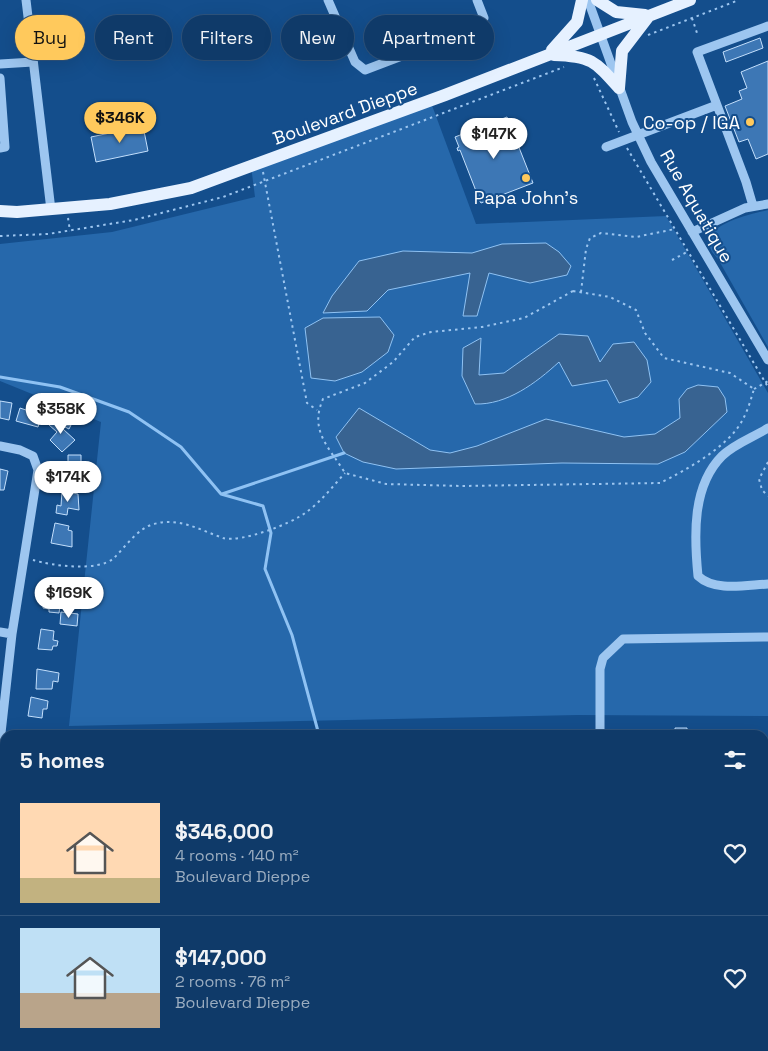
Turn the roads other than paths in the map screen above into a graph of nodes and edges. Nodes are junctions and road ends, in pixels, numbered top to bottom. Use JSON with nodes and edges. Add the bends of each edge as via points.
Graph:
{"nodes":[{"id":1,"x":26,"y":0,"type":"edge"},
{"id":2,"x":328,"y":0,"type":"edge"},
{"id":3,"x":477,"y":0,"type":"edge"},
{"id":4,"x":582,"y":0,"type":"edge"},
{"id":5,"x":588,"y":0,"type":"edge"},
{"id":6,"x":597,"y":0,"type":"edge"},
{"id":7,"x":690,"y":0,"type":"edge"},
{"id":8,"x":650,"y":15,"type":"junction"},
{"id":9,"x":768,"y":26,"type":"edge"},
{"id":10,"x":600,"y":35,"type":"junction"},
{"id":11,"x":546,"y":55,"type":"junction"},
{"id":12,"x":33,"y":62,"type":"junction"},
{"id":13,"x":0,"y":64,"type":"edge"},
{"id":14,"x":0,"y":78,"type":"edge"},
{"id":15,"x":619,"y":88,"type":"junction"},
{"id":16,"x":717,"y":105,"type":"junction"},
{"id":17,"x":638,"y":135,"type":"junction"},
{"id":18,"x":606,"y":147,"type":"dead end"},
{"id":19,"x":0,"y":148,"type":"edge"},
{"id":20,"x":768,"y":204,"type":"edge"},
{"id":21,"x":753,"y":206,"type":"junction"},
{"id":22,"x":51,"y":210,"type":"junction"},
{"id":23,"x":0,"y":211,"type":"edge"},
{"id":24,"x":692,"y":232,"type":"junction"},
{"id":25,"x":768,"y":360,"type":"edge"},
{"id":26,"x":768,"y":428,"type":"edge"},
{"id":27,"x":0,"y":446,"type":"edge"},
{"id":28,"x":768,"y":584,"type":"edge"},
{"id":29,"x":0,"y":632,"type":"edge"},
{"id":30,"x":12,"y":634,"type":"junction"},
{"id":31,"x":768,"y":637,"type":"edge"},
{"id":32,"x":1,"y":730,"type":"edge"},
{"id":33,"x":600,"y":730,"type":"edge"}],
"edges":[{"from":1,"to":12,"type":"street"},
{"from":2,"to":3,"type":"street","via":[[356,62],[365,70],[478,27],[484,18]]},
{"from":4,"to":11,"type":"main road","via":[[577,22]]},
{"from":5,"to":10,"type":"street","name":"Rue Aquatique"},
{"from":6,"to":8,"type":"main road","via":[[616,12]]},
{"from":7,"to":8,"type":"main road","name":"Boulevard Dieppe"},
{"from":8,"to":10,"type":"main road","name":"Boulevard Dieppe"},
{"from":8,"to":15,"type":"main road","via":[[622,51]]},
{"from":9,"to":16,"type":"street","via":[[697,52]]},
{"from":10,"to":11,"type":"main road","name":"Boulevard Dieppe"},
{"from":10,"to":15,"type":"street","name":"Rue Aquatique"},
{"from":11,"to":15,"type":"main road","via":[[587,59]]},
{"from":11,"to":22,"type":"main road","name":"Boulevard Dieppe","via":[[191,188],[110,204]]},
{"from":12,"to":13,"type":"street"},
{"from":12,"to":22,"type":"street"},
{"from":14,"to":19,"type":"street","via":[[5,147]]},
{"from":15,"to":17,"type":"street","name":"Rue Aquatique"},
{"from":16,"to":17,"type":"street"},
{"from":16,"to":21,"type":"street"},
{"from":17,"to":18,"type":"street"},
{"from":17,"to":24,"type":"street","name":"Rue Aquatique"},
{"from":20,"to":21,"type":"street"},
{"from":21,"to":24,"type":"street"},
{"from":22,"to":23,"type":"main road","name":"Boulevard Dieppe"},
{"from":24,"to":25,"type":"street","name":"Rue Aquatique"},
{"from":26,"to":28,"type":"street","via":[[723,455],[706,477],[699,500],[696,562],[698,576],[704,582],[714,585]]},
{"from":27,"to":30,"type":"street","via":[[32,456],[38,470]]},
{"from":29,"to":30,"type":"street"},
{"from":30,"to":32,"type":"street"},
{"from":31,"to":33,"type":"street","via":[[623,639],[603,658],[600,669]]}]}
